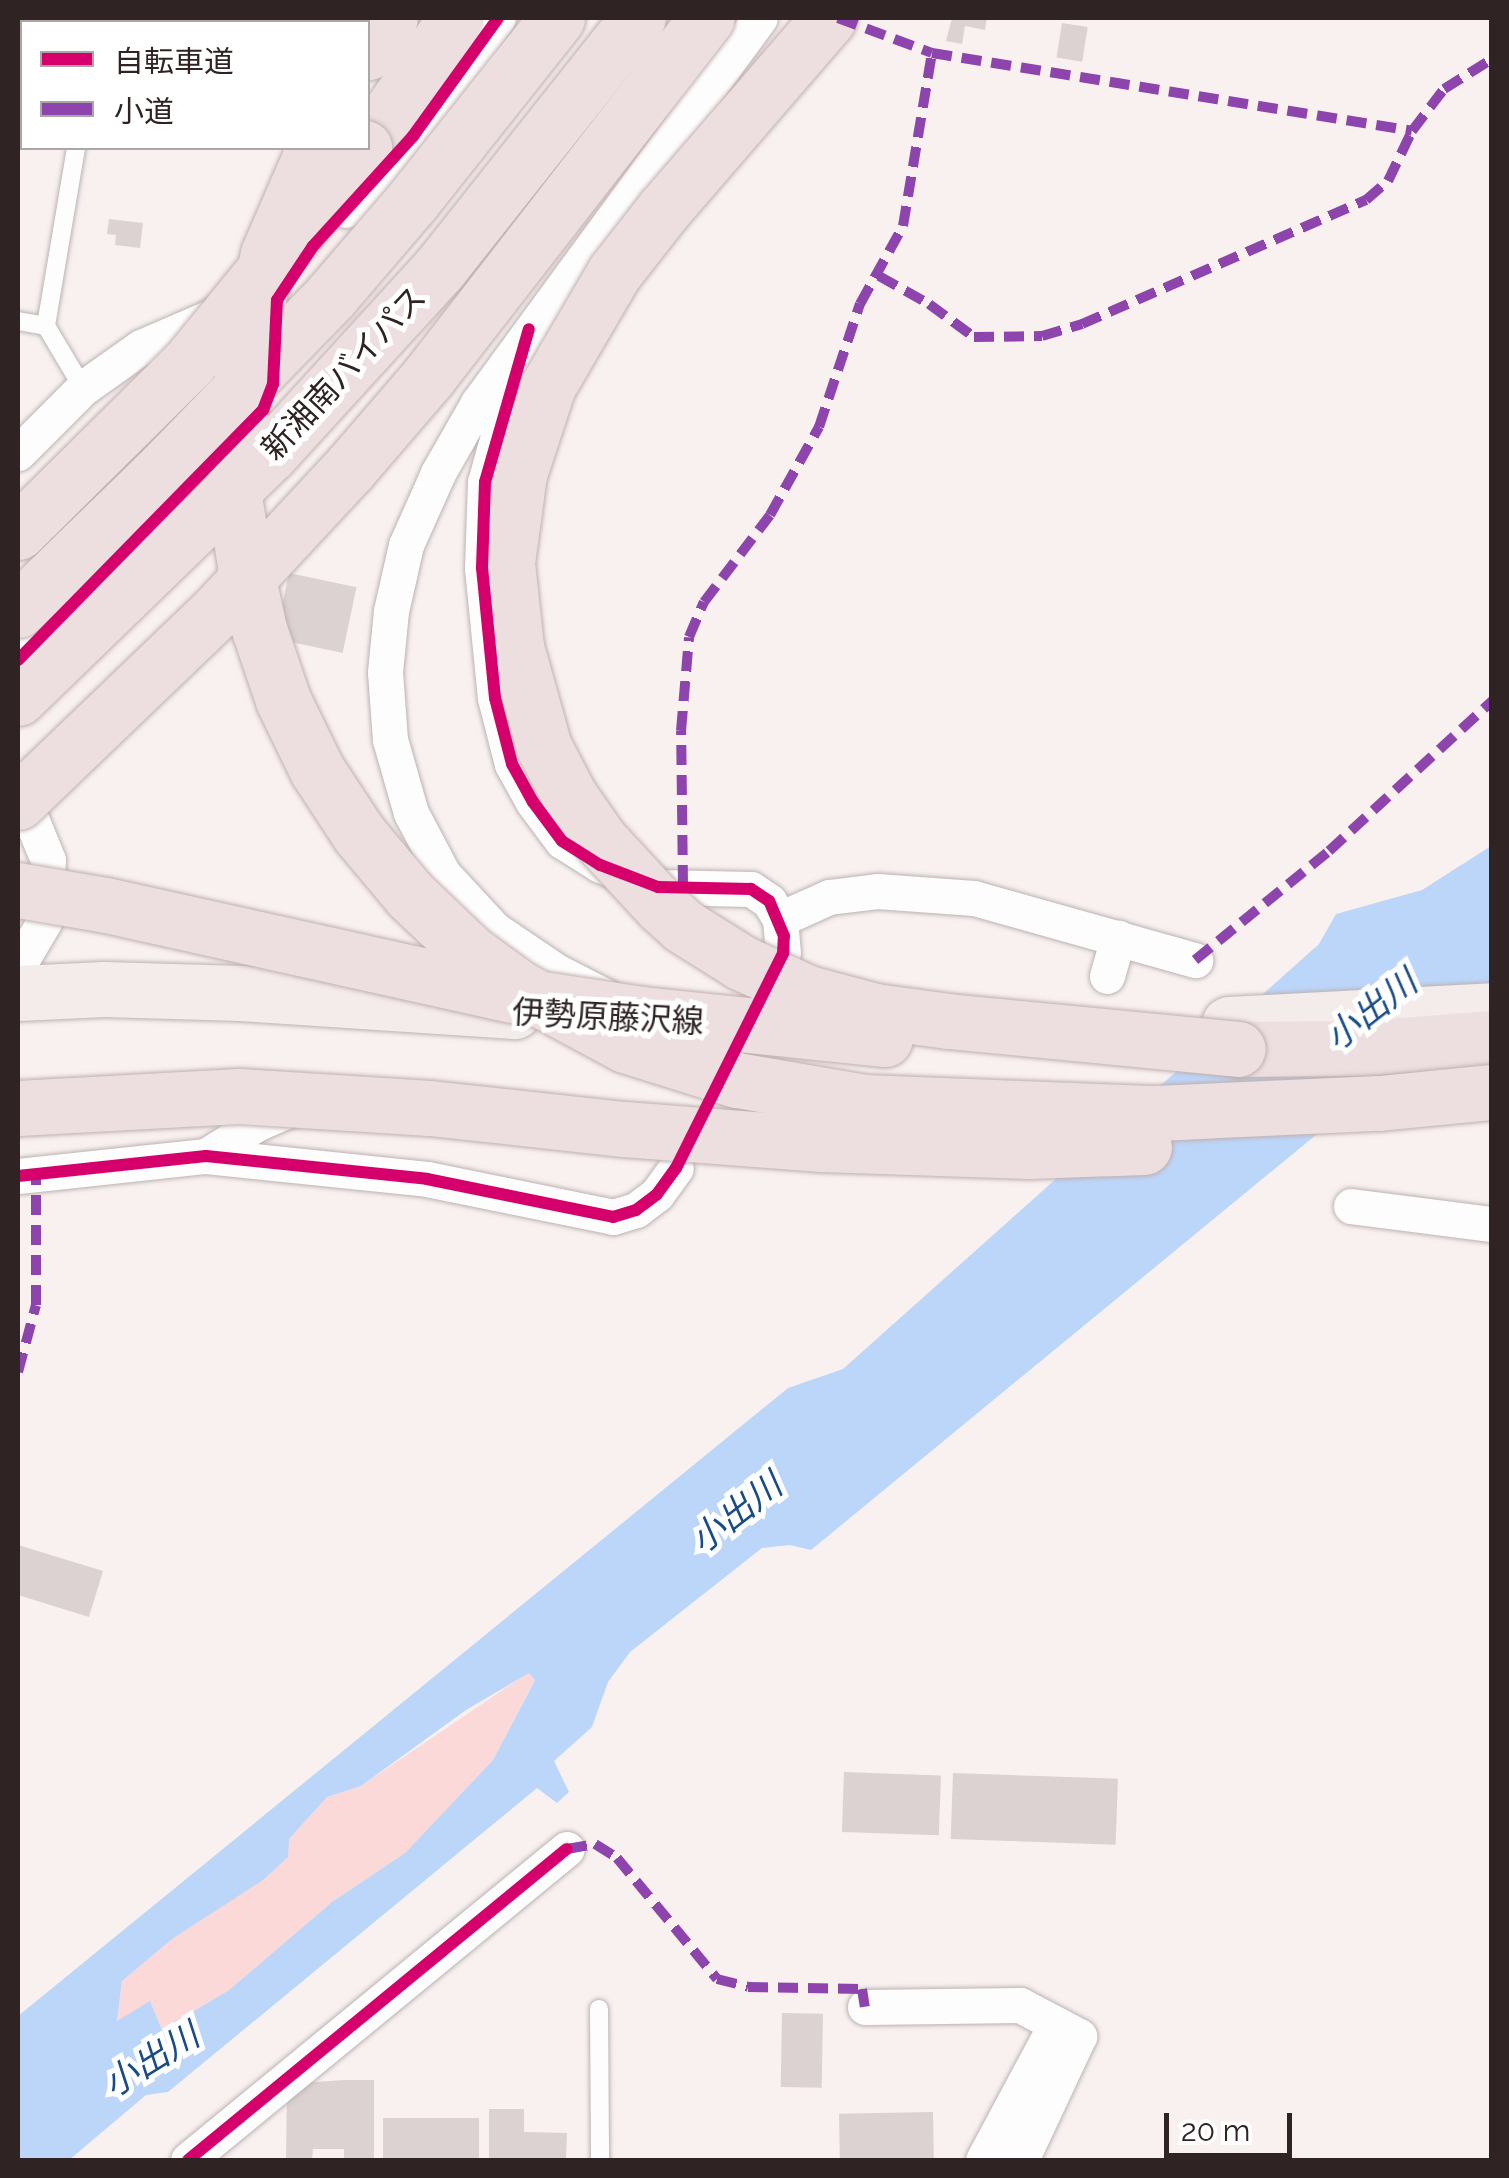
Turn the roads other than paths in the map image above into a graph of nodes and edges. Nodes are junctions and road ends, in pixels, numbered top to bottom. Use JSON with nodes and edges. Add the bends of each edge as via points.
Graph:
{"nodes":[{"id":1,"x":390,"y":18,"type":"edge"},
{"id":2,"x":456,"y":18,"type":"edge"},
{"id":3,"x":498,"y":18,"type":"edge"},
{"id":4,"x":526,"y":18,"type":"edge"},
{"id":5,"x":558,"y":18,"type":"edge"},
{"id":6,"x":638,"y":18,"type":"edge"},
{"id":7,"x":706,"y":18,"type":"edge"},
{"id":8,"x":760,"y":18,"type":"edge"},
{"id":9,"x":829,"y":18,"type":"edge"},
{"id":10,"x":370,"y":49,"type":"edge"},
{"id":11,"x":672,"y":132,"type":"junction"},
{"id":12,"x":370,"y":140,"type":"edge"},
{"id":13,"x":76,"y":150,"type":"edge"},
{"id":14,"x":313,"y":150,"type":"edge"},
{"id":15,"x":363,"y":150,"type":"edge"},
{"id":16,"x":277,"y":300,"type":"junction"},
{"id":17,"x":18,"y":320,"type":"edge"},
{"id":18,"x":46,"y":326,"type":"junction"},
{"id":19,"x":529,"y":329,"type":"junction"},
{"id":20,"x":83,"y":388,"type":"junction"},
{"id":21,"x":18,"y":453,"type":"edge"},
{"id":22,"x":18,"y":532,"type":"edge"},
{"id":23,"x":18,"y":610,"type":"edge"},
{"id":24,"x":18,"y":660,"type":"edge"},
{"id":25,"x":18,"y":698,"type":"edge"},
{"id":26,"x":18,"y":801,"type":"edge"},
{"id":27,"x":18,"y":890,"type":"edge"},
{"id":28,"x":1118,"y":938,"type":"junction"},
{"id":29,"x":1194,"y":960,"type":"dead end"},
{"id":30,"x":18,"y":966,"type":"edge"},
{"id":31,"x":1107,"y":976,"type":"dead end"},
{"id":32,"x":18,"y":993,"type":"edge"},
{"id":33,"x":1492,"y":1010,"type":"edge"},
{"id":34,"x":661,"y":1020,"type":"junction"},
{"id":35,"x":1218,"y":1037,"type":"junction"},
{"id":36,"x":1492,"y":1038,"type":"edge"},
{"id":37,"x":344,"y":1084,"type":"junction"},
{"id":38,"x":18,"y":1088,"type":"edge"},
{"id":39,"x":1492,"y":1094,"type":"edge"},
{"id":40,"x":18,"y":1108,"type":"edge"},
{"id":41,"x":1492,"y":1124,"type":"edge"},
{"id":42,"x":206,"y":1156,"type":"junction"},
{"id":43,"x":676,"y":1168,"type":"dead end"},
{"id":44,"x":18,"y":1176,"type":"edge"},
{"id":45,"x":1351,"y":1206,"type":"dead end"},
{"id":46,"x":1492,"y":1224,"type":"edge"},
{"id":47,"x":567,"y":1849,"type":"dead end"},
{"id":48,"x":864,"y":2007,"type":"dead end"},
{"id":49,"x":599,"y":2009,"type":"dead end"},
{"id":50,"x":1056,"y":2024,"type":"junction"},
{"id":51,"x":188,"y":2160,"type":"edge"},
{"id":52,"x":600,"y":2160,"type":"edge"},
{"id":53,"x":983,"y":2160,"type":"edge"},
{"id":54,"x":1020,"y":2160,"type":"edge"}],
"edges":[{"from":1,"to":10,"type":"highway"},
{"from":2,"to":12,"type":"highway"},
{"from":3,"to":16,"type":"street","via":[[413,136],[313,246]]},
{"from":4,"to":11,"type":"street"},
{"from":5,"to":23,"type":"highway","name":"新湘南バイパス","bridge":true,"via":[[330,297]]},
{"from":6,"to":25,"type":"highway","name":"新湘南バイパス","bridge":true,"via":[[440,269],[270,454]]},
{"from":7,"to":26,"type":"highway","bridge":true,"via":[[350,468],[218,610]]},
{"from":8,"to":11,"type":"street"},
{"from":9,"to":35,"type":"highway","bridge":true,"via":[[614,273],[548,386],[519,474],[507,562],[516,647],[544,747],[600,840],[661,906],[742,962],[808,992],[948,1022]]},
{"from":11,"to":19,"type":"street"},
{"from":13,"to":18,"type":"lane"},
{"from":14,"to":39,"type":"highway","bridge":true,"via":[[268,254],[242,372],[236,503],[245,565],[259,630],[317,770],[359,834],[471,953],[519,988],[625,1045],[736,1080],[864,1102],[1156,1113]]},
{"from":15,"to":22,"type":"highway","bridge":true,"via":[[188,364]]},
{"from":16,"to":20,"type":"street","via":[[235,307],[141,347]]},
{"from":16,"to":24,"type":"street","via":[[273,384],[263,410]]},
{"from":17,"to":18,"type":"lane"},
{"from":18,"to":20,"type":"lane"},
{"from":19,"to":28,"type":"street","via":[[486,482],[486,635],[512,764],[562,841],[658,887],[751,889],[769,901],[781,936],[829,898],[877,890],[974,898]]},
{"from":19,"to":34,"type":"street","via":[[470,417],[406,545],[384,672],[390,740],[411,812],[443,874],[494,929],[556,971]]},
{"from":20,"to":21,"type":"street"},
{"from":26,"to":30,"type":"street","via":[[48,860],[44,922]]},
{"from":27,"to":35,"type":"highway","bridge":true,"via":[[472,987],[642,1014],[1004,1049]]},
{"from":28,"to":29,"type":"street"},
{"from":28,"to":31,"type":"street"},
{"from":32,"to":34,"type":"main road","name":"伊勢原藤沢線","via":[[241,993]]},
{"from":33,"to":35,"type":"main road","name":"伊勢原藤沢線"},
{"from":34,"to":35,"type":"main road","name":"伊勢原藤沢線","via":[[865,1032]]},
{"from":35,"to":36,"type":"highway","via":[[1365,1048]]},
{"from":37,"to":38,"type":"main road","via":[[105,1081]]},
{"from":37,"to":39,"type":"main road","bridge":true,"via":[[814,1124],[1041,1128],[1438,1105]]},
{"from":37,"to":42,"type":"street","via":[[256,1124]]},
{"from":40,"to":41,"type":"highway","bridge":true,"via":[[238,1096],[716,1137],[1029,1151],[1238,1144]]},
{"from":42,"to":43,"type":"street","via":[[427,1179],[613,1217],[646,1202]]},
{"from":42,"to":44,"type":"street"},
{"from":45,"to":46,"type":"street"},
{"from":47,"to":51,"type":"street"},
{"from":48,"to":50,"type":"street","via":[[1020,2004]]},
{"from":49,"to":52,"type":"lane"},
{"from":50,"to":53,"type":"street"},
{"from":50,"to":54,"type":"street","via":[[1080,2036]]}]}
